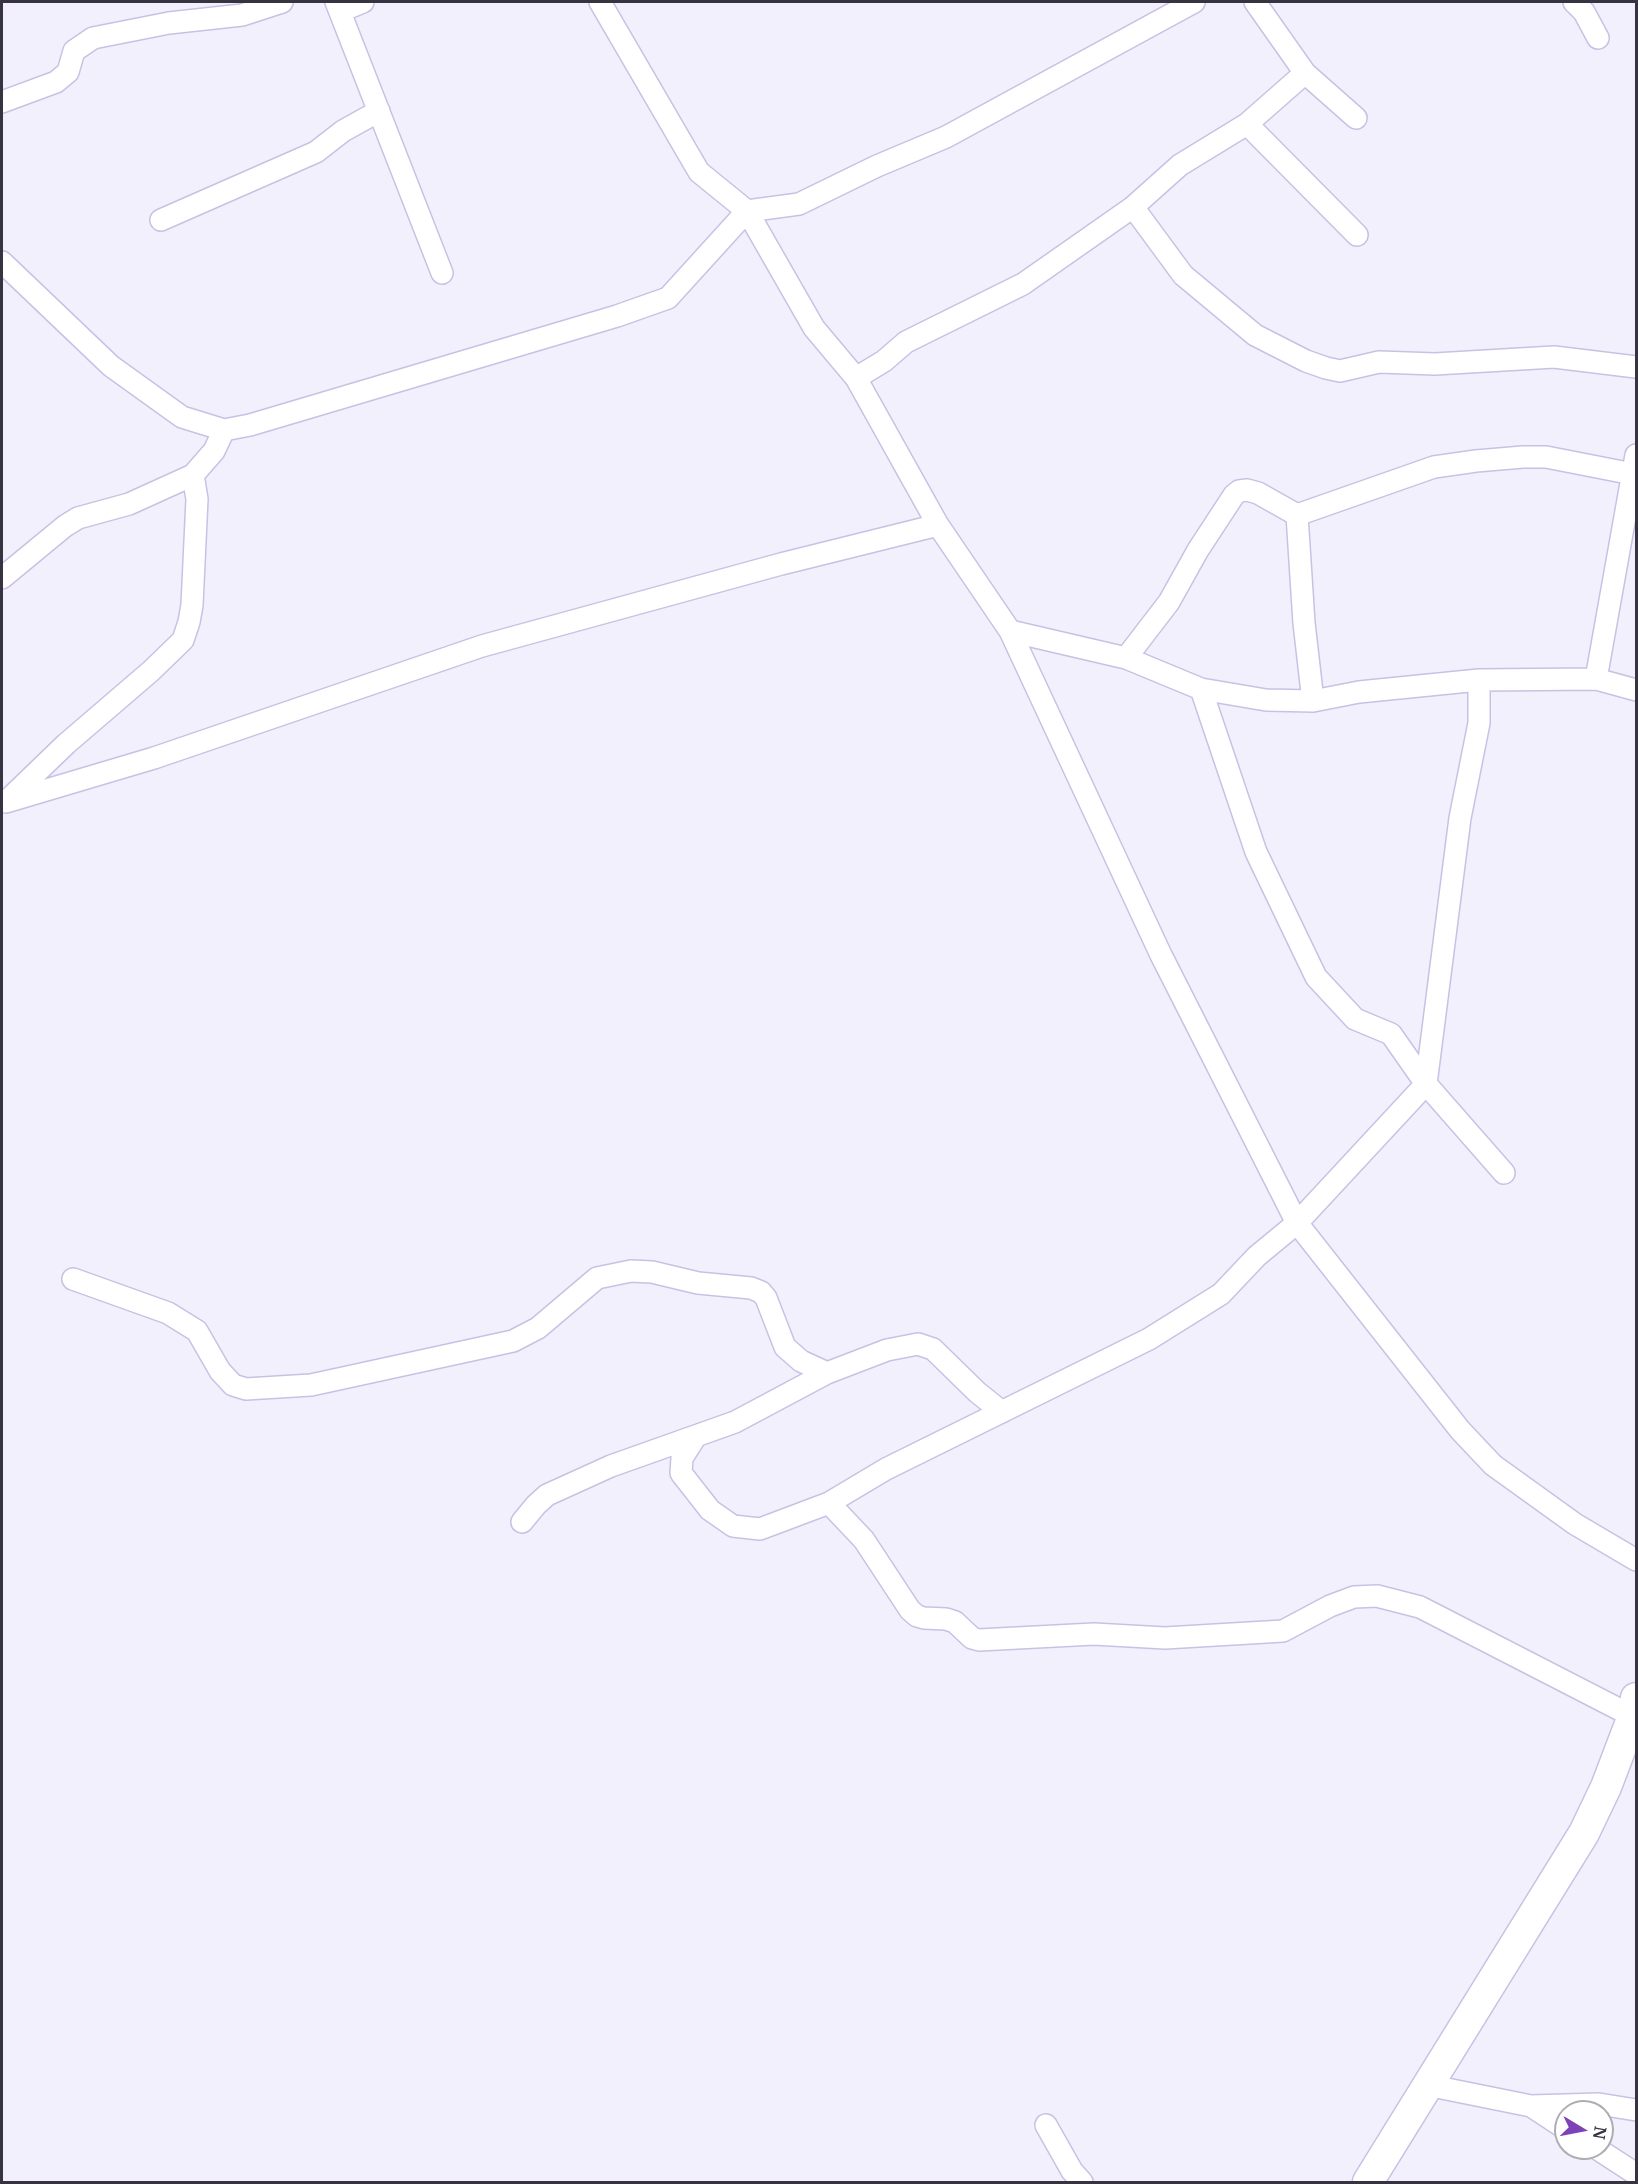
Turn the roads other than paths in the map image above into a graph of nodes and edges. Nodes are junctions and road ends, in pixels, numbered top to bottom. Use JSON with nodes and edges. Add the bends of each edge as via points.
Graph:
{"nodes":[{"id":1,"x":282,"y":2,"type":"edge"},
{"id":2,"x":363,"y":2,"type":"edge"},
{"id":3,"x":600,"y":2,"type":"edge"},
{"id":4,"x":1194,"y":2,"type":"edge"},
{"id":5,"x":1255,"y":2,"type":"edge"},
{"id":6,"x":1574,"y":2,"type":"edge"},
{"id":7,"x":338,"y":6,"type":"edge"},
{"id":8,"x":1598,"y":38,"type":"dead end"},
{"id":9,"x":1305,"y":73,"type":"junction"},
{"id":10,"x":2,"y":102,"type":"edge"},
{"id":11,"x":380,"y":111,"type":"junction"},
{"id":12,"x":1356,"y":118,"type":"dead end"},
{"id":13,"x":1247,"y":124,"type":"junction"},
{"id":14,"x":1133,"y":207,"type":"junction"},
{"id":15,"x":747,"y":211,"type":"junction"},
{"id":16,"x":161,"y":220,"type":"dead end"},
{"id":17,"x":1358,"y":235,"type":"dead end"},
{"id":18,"x":2,"y":262,"type":"edge"},
{"id":19,"x":442,"y":273,"type":"dead end"},
{"id":20,"x":1636,"y":367,"type":"edge"},
{"id":21,"x":856,"y":378,"type":"junction"},
{"id":22,"x":224,"y":430,"type":"junction"},
{"id":23,"x":1635,"y":464,"type":"edge"},
{"id":24,"x":193,"y":475,"type":"junction"},
{"id":25,"x":1297,"y":515,"type":"junction"},
{"id":26,"x":938,"y":525,"type":"junction"},
{"id":27,"x":2,"y":578,"type":"edge"},
{"id":28,"x":1010,"y":631,"type":"junction"},
{"id":29,"x":1126,"y":658,"type":"junction"},
{"id":30,"x":1596,"y":679,"type":"junction"},
{"id":31,"x":1479,"y":680,"type":"junction"},
{"id":32,"x":1201,"y":689,"type":"junction"},
{"id":33,"x":1636,"y":690,"type":"edge"},
{"id":34,"x":1313,"y":701,"type":"junction"},
{"id":35,"x":4,"y":803,"type":"edge"},
{"id":36,"x":1426,"y":1084,"type":"junction"},
{"id":37,"x":1504,"y":1173,"type":"dead end"},
{"id":38,"x":1297,"y":1223,"type":"junction"},
{"id":39,"x":74,"y":1279,"type":"dead end"},
{"id":40,"x":827,"y":1373,"type":"junction"},
{"id":41,"x":1002,"y":1412,"type":"junction"},
{"id":42,"x":696,"y":1436,"type":"junction"},
{"id":43,"x":829,"y":1503,"type":"junction"},
{"id":44,"x":522,"y":1522,"type":"dead end"},
{"id":45,"x":1636,"y":1560,"type":"edge"},
{"id":46,"x":1636,"y":1711,"type":"edge"},
{"id":47,"x":1427,"y":2085,"type":"junction"},
{"id":48,"x":1532,"y":2106,"type":"junction"},
{"id":49,"x":1636,"y":2110,"type":"edge"},
{"id":50,"x":1554,"y":2121,"type":"edge"},
{"id":51,"x":1046,"y":2125,"type":"dead end"},
{"id":52,"x":1614,"y":2160,"type":"edge"},
{"id":53,"x":1636,"y":2174,"type":"edge"},
{"id":54,"x":1082,"y":2182,"type":"edge"},
{"id":55,"x":1368,"y":2182,"type":"edge"}],
"edges":[{"from":1,"to":10,"type":"street","via":[[242,15],[169,23],[93,38],[74,51],[68,72],[56,82]]},
{"from":2,"to":7,"type":"street"},
{"from":3,"to":15,"type":"street","via":[[699,172]]},
{"from":4,"to":15,"type":"street","via":[[946,137],[799,204]]},
{"from":5,"to":9,"type":"street"},
{"from":6,"to":8,"type":"street"},
{"from":7,"to":11,"type":"street"},
{"from":9,"to":12,"type":"street"},
{"from":9,"to":13,"type":"street"},
{"from":11,"to":16,"type":"street","via":[[342,131],[316,152]]},
{"from":11,"to":19,"type":"street"},
{"from":13,"to":14,"type":"street","via":[[1180,165]]},
{"from":13,"to":17,"type":"street"},
{"from":14,"to":20,"type":"street","via":[[1183,275],[1255,335],[1326,368],[1340,371],[1379,362],[1435,364],[1554,357]]},
{"from":14,"to":21,"type":"street","via":[[1023,284],[906,342]]},
{"from":15,"to":21,"type":"street","via":[[814,328]]},
{"from":15,"to":22,"type":"street","via":[[668,297],[582,326]]},
{"from":18,"to":22,"type":"street","via":[[111,366],[182,417]]},
{"from":21,"to":26,"type":"street"},
{"from":22,"to":24,"type":"street","via":[[214,451]]},
{"from":23,"to":25,"type":"street","via":[[1523,457],[1434,467]]},
{"from":23,"to":30,"type":"street"},
{"from":24,"to":27,"type":"street","via":[[129,504],[78,518]]},
{"from":24,"to":35,"type":"street","via":[[197,499],[192,605],[183,640]]},
{"from":25,"to":29,"type":"street","via":[[1258,493],[1248,490],[1234,495],[1169,602]]},
{"from":25,"to":34,"type":"street"},
{"from":26,"to":28,"type":"street"},
{"from":26,"to":35,"type":"street","via":[[482,646],[154,758]]},
{"from":28,"to":29,"type":"street"},
{"from":28,"to":38,"type":"street","via":[[1161,955]]},
{"from":29,"to":32,"type":"street"},
{"from":30,"to":31,"type":"street"},
{"from":30,"to":33,"type":"street"},
{"from":31,"to":34,"type":"street","via":[[1359,692]]},
{"from":31,"to":36,"type":"street","via":[[1479,723],[1460,818]]},
{"from":32,"to":34,"type":"street","via":[[1266,700]]},
{"from":32,"to":36,"type":"street","via":[[1256,852],[1316,977],[1355,1019],[1391,1034]]},
{"from":36,"to":37,"type":"street"},
{"from":36,"to":38,"type":"street"},
{"from":38,"to":41,"type":"street","via":[[1257,1256],[1221,1294],[1149,1339]]},
{"from":38,"to":45,"type":"street","via":[[1460,1430],[1493,1465],[1575,1524]]},
{"from":39,"to":40,"type":"street","via":[[168,1313],[197,1331],[220,1371],[233,1385],[246,1389],[311,1385],[513,1341],[538,1328],[597,1278],[632,1271],[761,1292],[785,1347],[801,1361]]},
{"from":40,"to":41,"type":"street","via":[[887,1350],[918,1344],[933,1349]]},
{"from":40,"to":42,"type":"street","via":[[735,1422]]},
{"from":41,"to":43,"type":"street","via":[[886,1469]]},
{"from":42,"to":43,"type":"street","via":[[682,1458],[681,1473],[710,1510],[733,1526],[760,1529]]},
{"from":42,"to":44,"type":"street","via":[[611,1466],[547,1495]]},
{"from":43,"to":46,"type":"street","via":[[864,1540],[909,1610],[917,1616],[955,1622],[979,1640],[1094,1635],[1166,1638],[1282,1631],[1354,1597],[1377,1596],[1420,1607]]},
{"from":46,"to":47,"type":"street","via":[[1584,1833]]},
{"from":47,"to":48,"type":"street"},
{"from":47,"to":55,"type":"street"},
{"from":48,"to":49,"type":"street","via":[[1599,2104]]},
{"from":48,"to":50,"type":"street"},
{"from":51,"to":54,"type":"street","via":[[1072,2172]]},
{"from":52,"to":53,"type":"street"}]}
